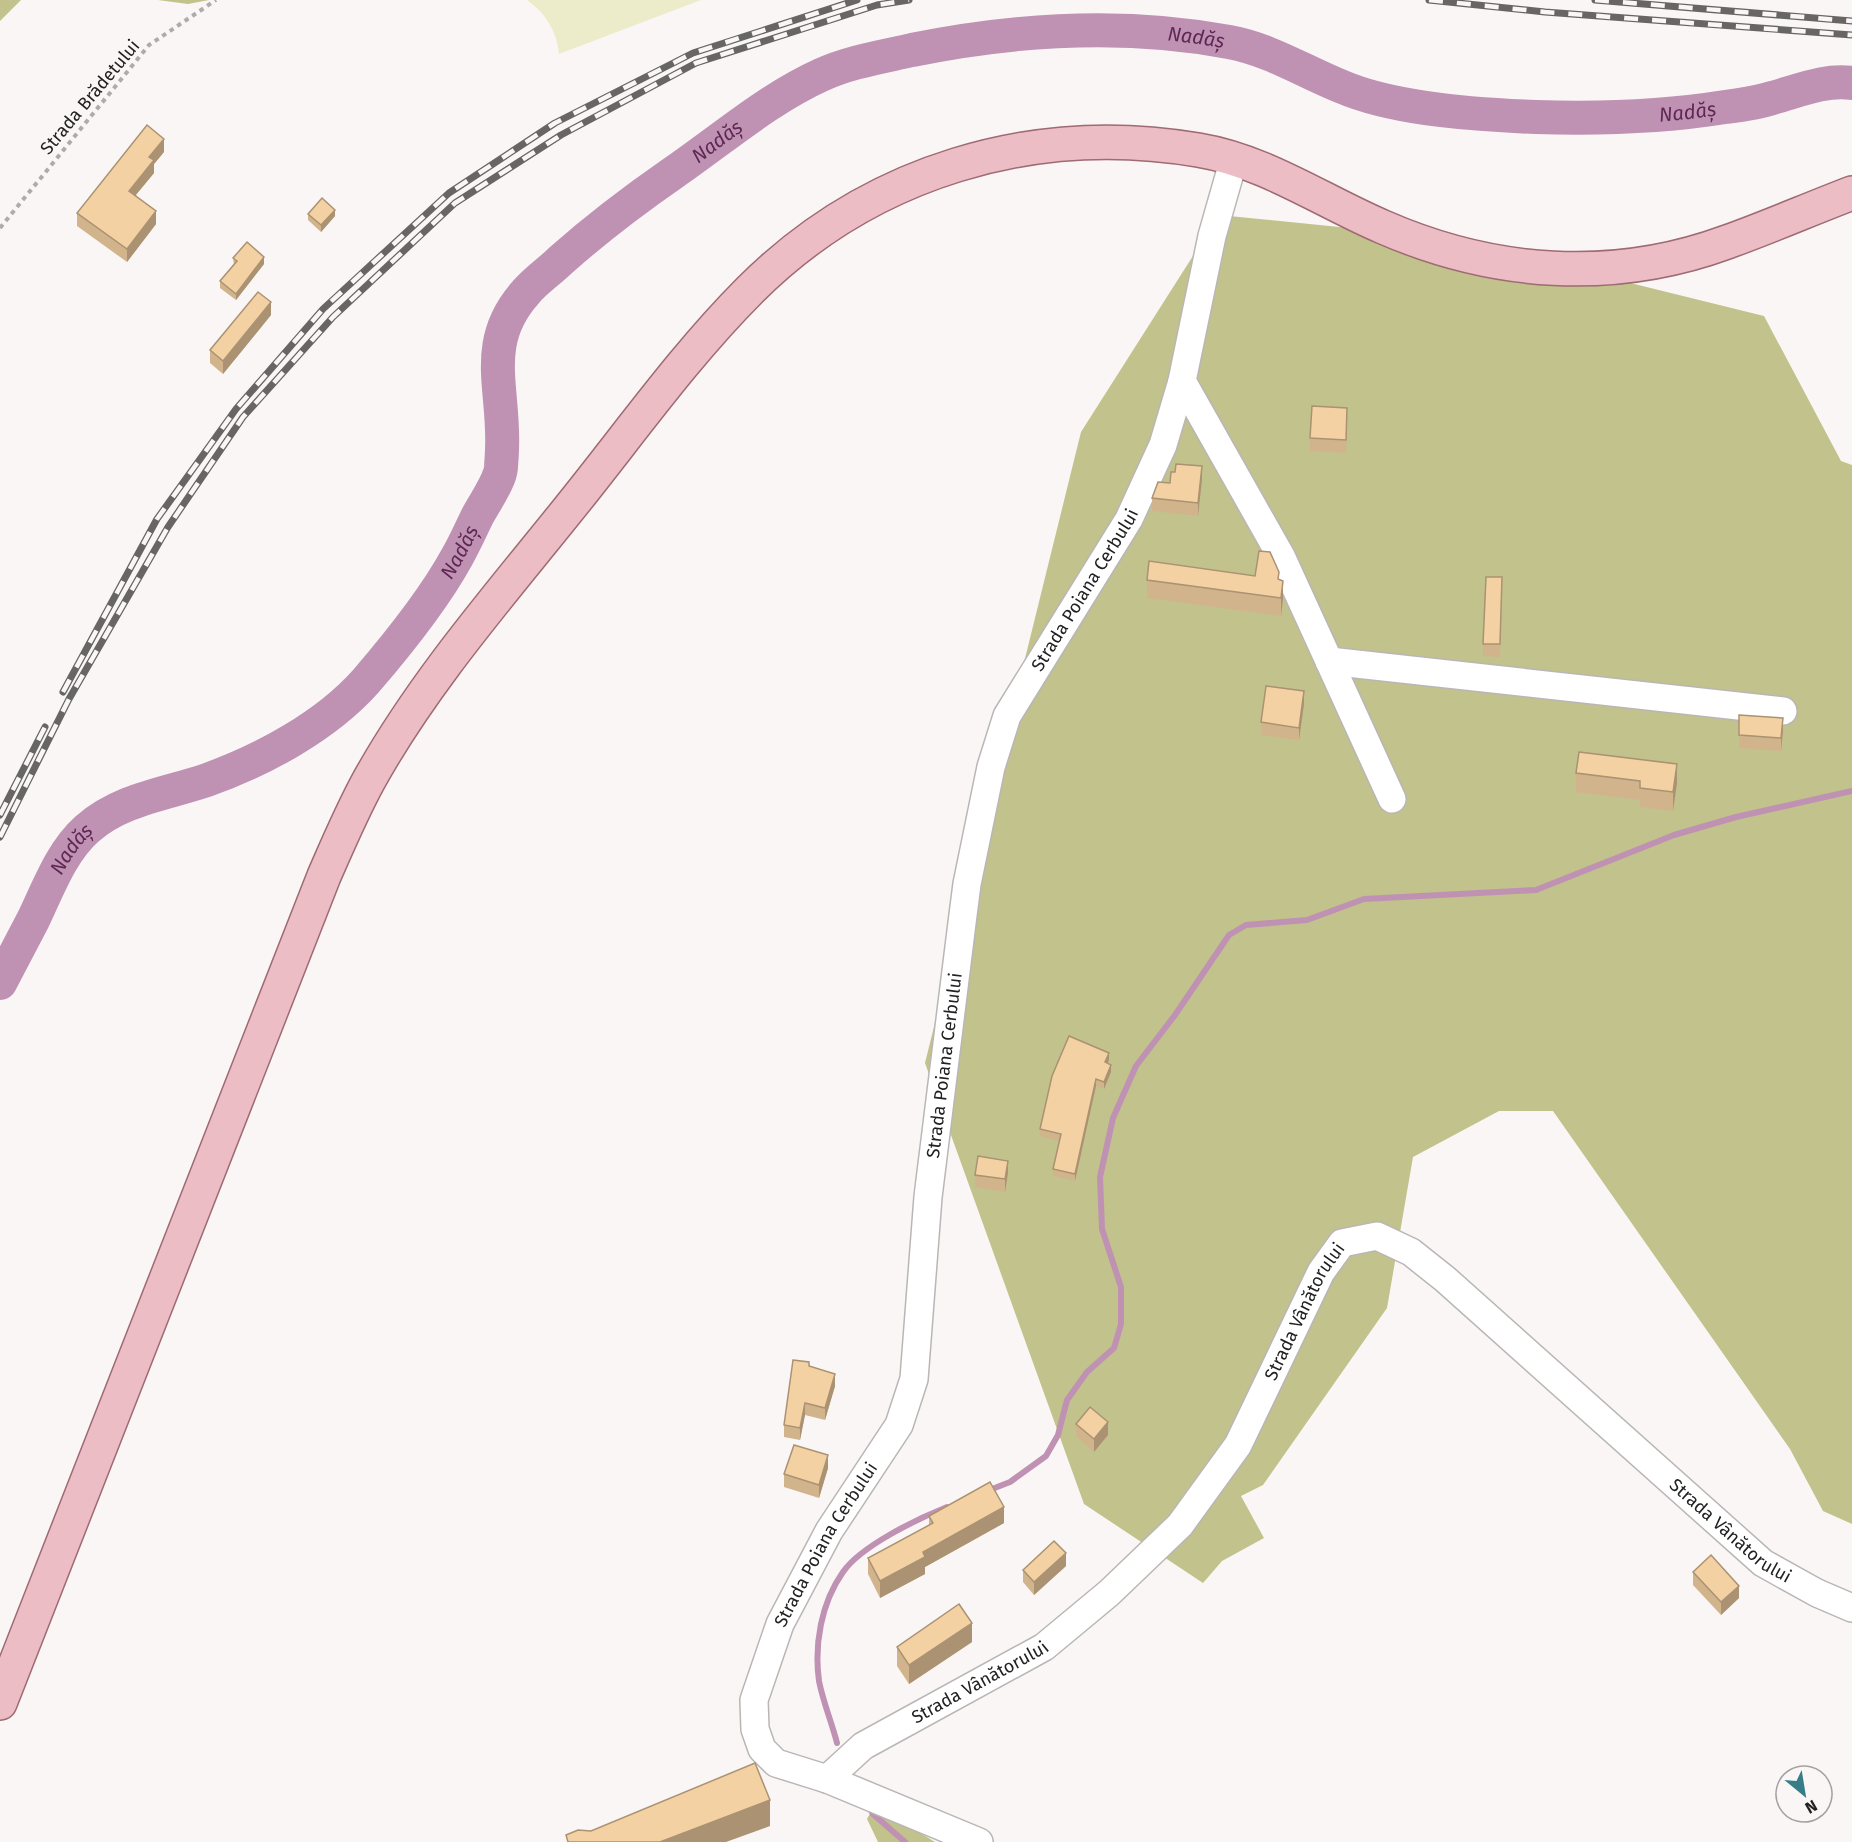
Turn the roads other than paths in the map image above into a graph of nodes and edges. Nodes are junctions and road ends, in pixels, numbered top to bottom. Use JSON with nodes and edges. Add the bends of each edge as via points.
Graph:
{"nodes":[{"id":1,"x":1234,"y":159,"type":"junction"},
{"id":2,"x":1852,"y":193,"type":"edge"},
{"id":3,"x":1182,"y":381,"type":"junction"},
{"id":4,"x":1329,"y":661,"type":"junction"},
{"id":5,"x":1783,"y":711,"type":"dead end"},
{"id":6,"x":1392,"y":799,"type":"dead end"},
{"id":7,"x":1852,"y":1608,"type":"edge"},
{"id":8,"x":0,"y":1704,"type":"edge"},
{"id":9,"x":827,"y":1779,"type":"junction"},
{"id":10,"x":979,"y":1842,"type":"edge"}],
"edges":[{"from":1,"to":2,"type":"main road","via":[[1434,247],[1513,267],[1546,269],[1648,264],[1726,243]]},
{"from":1,"to":3,"type":"street","name":"Strada Poiana Cerbului","via":[[1212,236]]},
{"from":1,"to":8,"type":"main road","via":[[1202,150],[1143,143],[1057,143],[959,162],[880,194],[812,236],[753,287],[540,545],[412,712],[368,783],[339,842]]},
{"from":3,"to":4,"type":"street","via":[[1282,558]]},
{"from":3,"to":9,"type":"street","name":"Strada Poiana Cerbului","via":[[1162,445],[1129,519],[1007,716],[991,767],[963,914],[928,1197],[914,1379],[899,1425],[829,1531],[780,1624],[754,1700],[754,1729],[765,1768]]},
{"from":4,"to":5,"type":"street"},
{"from":4,"to":6,"type":"street"},
{"from":7,"to":9,"type":"street","name":"Strada Vânătorului","via":[[1763,1563],[1445,1279],[1411,1252],[1377,1236],[1342,1243],[1321,1272],[1238,1445],[1180,1525],[1109,1593],[1044,1647],[863,1746]]},
{"from":9,"to":10,"type":"street","name":"Strada Poiana Cerbului"}]}
